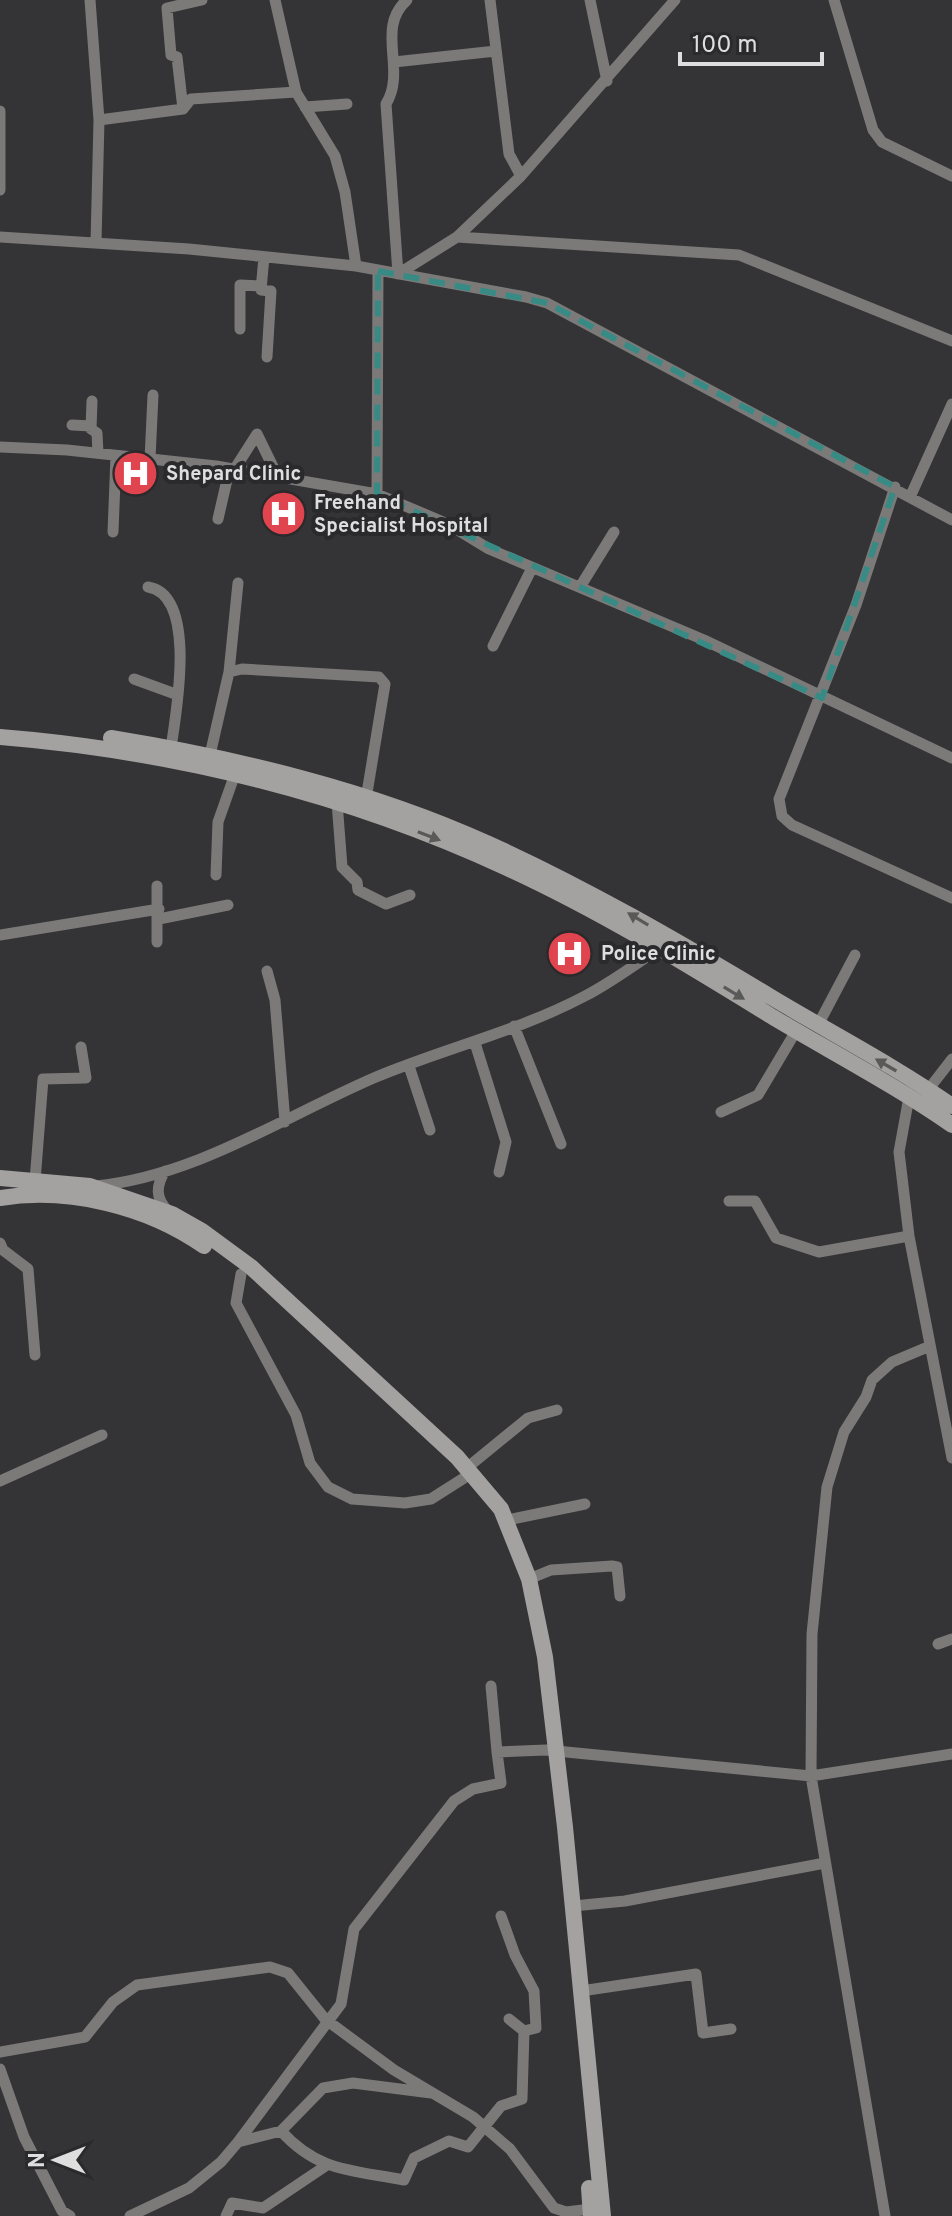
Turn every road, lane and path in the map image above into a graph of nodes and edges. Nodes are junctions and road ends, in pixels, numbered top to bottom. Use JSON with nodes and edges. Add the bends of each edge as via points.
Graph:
{"nodes":[{"id":1,"x":90,"y":0,"type":"edge"},
{"id":2,"x":202,"y":0,"type":"edge"},
{"id":3,"x":275,"y":0,"type":"edge"},
{"id":4,"x":407,"y":0,"type":"edge"},
{"id":5,"x":490,"y":0,"type":"edge"},
{"id":6,"x":590,"y":0,"type":"edge"},
{"id":7,"x":675,"y":0,"type":"edge"},
{"id":8,"x":834,"y":0,"type":"edge"},
{"id":9,"x":496,"y":51,"type":"junction"},
{"id":10,"x":394,"y":62,"type":"junction"},
{"id":11,"x":607,"y":81,"type":"junction"},
{"id":12,"x":296,"y":92,"type":"junction"},
{"id":13,"x":347,"y":104,"type":"dead end"},
{"id":14,"x":305,"y":107,"type":"junction"},
{"id":15,"x":183,"y":109,"type":"junction"},
{"id":16,"x":0,"y":111,"type":"edge"},
{"id":17,"x":99,"y":120,"type":"junction"},
{"id":18,"x":521,"y":176,"type":"junction"},
{"id":19,"x":952,"y":176,"type":"edge"},
{"id":20,"x":0,"y":190,"type":"edge"},
{"id":21,"x":0,"y":237,"type":"edge"},
{"id":22,"x":457,"y":237,"type":"junction"},
{"id":23,"x":96,"y":242,"type":"junction"},
{"id":24,"x":264,"y":257,"type":"junction"},
{"id":25,"x":356,"y":266,"type":"junction"},
{"id":26,"x":378,"y":271,"type":"junction"},
{"id":27,"x":398,"y":274,"type":"junction"},
{"id":28,"x":261,"y":286,"type":"junction"},
{"id":29,"x":240,"y":329,"type":"dead end"},
{"id":30,"x":952,"y":341,"type":"edge"},
{"id":31,"x":267,"y":357,"type":"dead end"},
{"id":32,"x":153,"y":395,"type":"dead end"},
{"id":33,"x":92,"y":401,"type":"dead end"},
{"id":34,"x":952,"y":404,"type":"edge"},
{"id":35,"x":72,"y":425,"type":"dead end"},
{"id":36,"x":91,"y":426,"type":"junction"},
{"id":37,"x":0,"y":447,"type":"edge"},
{"id":38,"x":98,"y":453,"type":"junction"},
{"id":39,"x":116,"y":456,"type":"junction"},
{"id":40,"x":150,"y":459,"type":"junction"},
{"id":41,"x":232,"y":470,"type":"junction"},
{"id":42,"x":278,"y":477,"type":"junction"},
{"id":43,"x":895,"y":487,"type":"junction"},
{"id":44,"x":377,"y":494,"type":"junction"},
{"id":45,"x":911,"y":495,"type":"junction"},
{"id":46,"x":218,"y":519,"type":"dead end"},
{"id":47,"x":952,"y":520,"type":"edge"},
{"id":48,"x":113,"y":532,"type":"dead end"},
{"id":49,"x":614,"y":532,"type":"dead end"},
{"id":50,"x":532,"y":568,"type":"junction"},
{"id":51,"x":238,"y":583,"type":"dead end"},
{"id":52,"x":148,"y":587,"type":"dead end"},
{"id":53,"x":580,"y":587,"type":"junction"},
{"id":54,"x":493,"y":646,"type":"dead end"},
{"id":55,"x":229,"y":672,"type":"junction"},
{"id":56,"x":134,"y":679,"type":"dead end"},
{"id":57,"x":178,"y":695,"type":"junction"},
{"id":58,"x":822,"y":698,"type":"junction"},
{"id":59,"x":0,"y":726,"type":"edge"},
{"id":60,"x":0,"y":737,"type":"edge"},
{"id":61,"x":171,"y":748,"type":"junction"},
{"id":62,"x":210,"y":755,"type":"junction"},
{"id":63,"x":952,"y":758,"type":"edge"},
{"id":64,"x":235,"y":774,"type":"junction"},
{"id":65,"x":366,"y":799,"type":"junction"},
{"id":66,"x":337,"y":802,"type":"junction"},
{"id":67,"x":216,"y":875,"type":"dead end"},
{"id":68,"x":157,"y":886,"type":"dead end"},
{"id":69,"x":410,"y":895,"type":"dead end"},
{"id":70,"x":952,"y":898,"type":"edge"},
{"id":71,"x":228,"y":905,"type":"dead end"},
{"id":72,"x":159,"y":914,"type":"junction"},
{"id":73,"x":0,"y":935,"type":"edge"},
{"id":74,"x":157,"y":942,"type":"dead end"},
{"id":75,"x":666,"y":944,"type":"junction"},
{"id":76,"x":855,"y":955,"type":"dead end"},
{"id":77,"x":267,"y":971,"type":"dead end"},
{"id":78,"x":818,"y":1025,"type":"junction"},
{"id":79,"x":514,"y":1026,"type":"junction"},
{"id":80,"x":796,"y":1031,"type":"junction"},
{"id":81,"x":475,"y":1043,"type":"junction"},
{"id":82,"x":81,"y":1047,"type":"dead end"},
{"id":83,"x":952,"y":1059,"type":"edge"},
{"id":84,"x":409,"y":1066,"type":"junction"},
{"id":85,"x":928,"y":1090,"type":"junction"},
{"id":86,"x":909,"y":1097,"type":"junction"},
{"id":87,"x":952,"y":1106,"type":"edge"},
{"id":88,"x":721,"y":1112,"type":"dead end"},
{"id":89,"x":285,"y":1122,"type":"junction"},
{"id":90,"x":952,"y":1125,"type":"edge"},
{"id":91,"x":430,"y":1130,"type":"dead end"},
{"id":92,"x":561,"y":1144,"type":"dead end"},
{"id":93,"x":165,"y":1171,"type":"junction"},
{"id":94,"x":499,"y":1172,"type":"dead end"},
{"id":95,"x":0,"y":1178,"type":"edge"},
{"id":96,"x":35,"y":1181,"type":"junction"},
{"id":97,"x":90,"y":1186,"type":"junction"},
{"id":98,"x":0,"y":1197,"type":"edge"},
{"id":99,"x":729,"y":1201,"type":"dead end"},
{"id":100,"x":172,"y":1214,"type":"junction"},
{"id":101,"x":909,"y":1236,"type":"junction"},
{"id":102,"x":0,"y":1243,"type":"edge"},
{"id":103,"x":241,"y":1274,"type":"junction"},
{"id":104,"x":930,"y":1346,"type":"junction"},
{"id":105,"x":35,"y":1355,"type":"dead end"},
{"id":106,"x":557,"y":1410,"type":"dead end"},
{"id":107,"x":102,"y":1435,"type":"dead end"},
{"id":108,"x":952,"y":1458,"type":"edge"},
{"id":109,"x":466,"y":1473,"type":"junction"},
{"id":110,"x":0,"y":1481,"type":"edge"},
{"id":111,"x":585,"y":1504,"type":"dead end"},
{"id":112,"x":507,"y":1520,"type":"junction"},
{"id":113,"x":529,"y":1579,"type":"junction"},
{"id":114,"x":620,"y":1596,"type":"dead end"},
{"id":115,"x":952,"y":1639,"type":"edge"},
{"id":116,"x":938,"y":1644,"type":"dead end"},
{"id":117,"x":491,"y":1686,"type":"dead end"},
{"id":118,"x":552,"y":1751,"type":"junction"},
{"id":119,"x":497,"y":1752,"type":"junction"},
{"id":120,"x":952,"y":1754,"type":"edge"},
{"id":121,"x":811,"y":1776,"type":"junction"},
{"id":122,"x":825,"y":1863,"type":"junction"},
{"id":123,"x":573,"y":1906,"type":"junction"},
{"id":124,"x":501,"y":1916,"type":"dead end"},
{"id":125,"x":581,"y":1991,"type":"junction"},
{"id":126,"x":509,"y":2019,"type":"dead end"},
{"id":127,"x":329,"y":2022,"type":"junction"},
{"id":128,"x":731,"y":2029,"type":"dead end"},
{"id":129,"x":524,"y":2031,"type":"junction"},
{"id":130,"x":0,"y":2052,"type":"edge"},
{"id":131,"x":0,"y":2069,"type":"edge"},
{"id":132,"x":438,"y":2094,"type":"junction"},
{"id":133,"x":484,"y":2127,"type":"junction"},
{"id":134,"x":281,"y":2131,"type":"junction"},
{"id":135,"x":238,"y":2142,"type":"junction"},
{"id":136,"x":327,"y":2165,"type":"junction"},
{"id":137,"x":595,"y":2214,"type":"edge"},
{"id":138,"x":70,"y":2216,"type":"edge"},
{"id":139,"x":130,"y":2216,"type":"edge"},
{"id":140,"x":226,"y":2216,"type":"edge"},
{"id":141,"x":885,"y":2216,"type":"edge"}],
"edges":[{"from":1,"to":17,"type":"street"},
{"from":2,"to":15,"type":"street","via":[[167,8]]},
{"from":3,"to":12,"type":"street"},
{"from":4,"to":10,"type":"street","via":[[396,9],[390,26]]},
{"from":5,"to":9,"type":"street"},
{"from":6,"to":11,"type":"street"},
{"from":7,"to":11,"type":"street"},
{"from":8,"to":19,"type":"street","via":[[873,130],[882,142]]},
{"from":9,"to":10,"type":"street"},
{"from":9,"to":18,"type":"street","via":[[509,154]]},
{"from":10,"to":27,"type":"street","via":[[386,104]]},
{"from":11,"to":18,"type":"street"},
{"from":12,"to":14,"type":"street"},
{"from":12,"to":15,"type":"street","via":[[191,99]]},
{"from":13,"to":14,"type":"street"},
{"from":14,"to":25,"type":"street","via":[[335,156]]},
{"from":15,"to":17,"type":"street"},
{"from":16,"to":20,"type":"street"},
{"from":17,"to":23,"type":"street"},
{"from":18,"to":22,"type":"street"},
{"from":21,"to":23,"type":"street"},
{"from":22,"to":27,"type":"street"},
{"from":22,"to":30,"type":"street","via":[[739,255]]},
{"from":23,"to":24,"type":"street"},
{"from":24,"to":25,"type":"street"},
{"from":24,"to":28,"type":"street"},
{"from":25,"to":26,"type":"street"},
{"from":26,"to":27,"type":"street"},
{"from":26,"to":44,"type":"street"},
{"from":27,"to":43,"type":"street","via":[[547,303]]},
{"from":28,"to":29,"type":"street","via":[[240,285]]},
{"from":28,"to":31,"type":"street","via":[[271,291]]},
{"from":32,"to":40,"type":"street"},
{"from":33,"to":36,"type":"street"},
{"from":34,"to":45,"type":"street"},
{"from":35,"to":36,"type":"street"},
{"from":36,"to":38,"type":"street","via":[[97,433]]},
{"from":37,"to":38,"type":"street"},
{"from":38,"to":39,"type":"street"},
{"from":39,"to":40,"type":"street"},
{"from":39,"to":48,"type":"street"},
{"from":40,"to":41,"type":"street"},
{"from":41,"to":42,"type":"street"},
{"from":41,"to":42,"type":"street","via":[[257,434]]},
{"from":41,"to":46,"type":"street"},
{"from":42,"to":44,"type":"street"},
{"from":43,"to":45,"type":"street"},
{"from":43,"to":58,"type":"street"},
{"from":44,"to":50,"type":"street"},
{"from":45,"to":47,"type":"street"},
{"from":49,"to":53,"type":"street"},
{"from":50,"to":53,"type":"street"},
{"from":50,"to":54,"type":"street"},
{"from":51,"to":55,"type":"street"},
{"from":52,"to":57,"type":"street","via":[[161,589],[175,617],[181,659]]},
{"from":53,"to":58,"type":"street"},
{"from":55,"to":62,"type":"street"},
{"from":55,"to":65,"type":"street","via":[[379,677],[385,684]]},
{"from":56,"to":57,"type":"street"},
{"from":57,"to":61,"type":"street"},
{"from":58,"to":63,"type":"street"},
{"from":58,"to":70,"type":"street","via":[[779,799],[782,816]]},
{"from":59,"to":61,"type":"main road"},
{"from":60,"to":64,"type":"main road","via":[[92,745]]},
{"from":61,"to":62,"type":"main road"},
{"from":62,"to":65,"type":"main road"},
{"from":64,"to":66,"type":"main road"},
{"from":64,"to":67,"type":"street","via":[[218,822]]},
{"from":75,"to":65,"type":"main road","one_way":true,"via":[[607,901],[488,844]]},
{"from":66,"to":69,"type":"street","via":[[342,867],[358,890],[386,904]]},
{"from":66,"to":75,"type":"main road","one_way":true,"via":[[509,868]]},
{"from":68,"to":72,"type":"street"},
{"from":71,"to":72,"type":"street"},
{"from":72,"to":73,"type":"street"},
{"from":72,"to":74,"type":"street"},
{"from":75,"to":78,"type":"main road"},
{"from":75,"to":79,"type":"street","via":[[582,998]]},
{"from":75,"to":80,"type":"main road","one_way":true},
{"from":76,"to":78,"type":"street"},
{"from":77,"to":89,"type":"street","via":[[275,1000]]},
{"from":85,"to":78,"type":"main road","one_way":true},
{"from":79,"to":81,"type":"street"},
{"from":79,"to":92,"type":"street"},
{"from":80,"to":86,"type":"main road"},
{"from":80,"to":88,"type":"street","via":[[758,1095]]},
{"from":81,"to":84,"type":"street"},
{"from":81,"to":94,"type":"street","via":[[506,1142]]},
{"from":82,"to":96,"type":"street","via":[[86,1078],[43,1079]]},
{"from":83,"to":85,"type":"street"},
{"from":84,"to":89,"type":"street"},
{"from":84,"to":91,"type":"street"},
{"from":85,"to":87,"type":"main road"},
{"from":86,"to":90,"type":"main road"},
{"from":86,"to":101,"type":"street","via":[[899,1152]]},
{"from":89,"to":93,"type":"street"},
{"from":93,"to":97,"type":"street","via":[[141,1181]]},
{"from":93,"to":100,"type":"street","via":[[158,1196]]},
{"from":95,"to":96,"type":"main road"},
{"from":95,"to":98,"type":"main road"},
{"from":96,"to":97,"type":"main road"},
{"from":97,"to":100,"type":"main road"},
{"from":98,"to":103,"type":"main road","via":[[42,1194],[93,1200],[173,1228]]},
{"from":99,"to":101,"type":"street","via":[[755,1201],[776,1238],[819,1252]]},
{"from":100,"to":109,"type":"main road","via":[[251,1267]]},
{"from":101,"to":104,"type":"street"},
{"from":102,"to":105,"type":"street","via":[[28,1269]]},
{"from":103,"to":109,"type":"main road"},
{"from":103,"to":109,"type":"street","via":[[236,1303],[296,1415],[310,1463],[328,1487],[352,1499],[405,1503],[431,1499]]},
{"from":104,"to":108,"type":"street"},
{"from":104,"to":121,"type":"street","via":[[892,1362],[872,1380],[834,1457],[814,1588]]},
{"from":106,"to":109,"type":"street","via":[[528,1418]]},
{"from":107,"to":110,"type":"street"},
{"from":109,"to":112,"type":"main road","via":[[492,1495]]},
{"from":109,"to":118,"type":"main road","via":[[495,1519],[513,1563],[529,1618]]},
{"from":111,"to":112,"type":"street"},
{"from":112,"to":113,"type":"main road"},
{"from":113,"to":114,"type":"street","via":[[551,1570],[612,1566],[617,1567]]},
{"from":113,"to":118,"type":"main road","via":[[540,1629]]},
{"from":115,"to":116,"type":"street"},
{"from":117,"to":119,"type":"street"},
{"from":118,"to":119,"type":"street"},
{"from":118,"to":121,"type":"street"},
{"from":118,"to":123,"type":"main road"},
{"from":118,"to":137,"type":"main road"},
{"from":119,"to":127,"type":"street","via":[[501,1783],[473,1789],[454,1801],[354,1929],[341,2004]]},
{"from":120,"to":121,"type":"street"},
{"from":121,"to":122,"type":"street"},
{"from":122,"to":123,"type":"street"},
{"from":122,"to":141,"type":"street"},
{"from":123,"to":125,"type":"main road"},
{"from":124,"to":129,"type":"street","via":[[534,1991],[536,2028]]},
{"from":125,"to":128,"type":"street","via":[[696,1974],[703,2033]]},
{"from":125,"to":137,"type":"main road"},
{"from":126,"to":129,"type":"street"},
{"from":127,"to":130,"type":"street","via":[[288,1973],[270,1967],[137,1985],[113,2002],[85,2037]]},
{"from":127,"to":132,"type":"street","via":[[394,2070]]},
{"from":127,"to":135,"type":"street"},
{"from":129,"to":133,"type":"street","via":[[522,2099],[501,2106]]},
{"from":131,"to":138,"type":"street","via":[[24,2137],[62,2211]]},
{"from":132,"to":133,"type":"street"},
{"from":132,"to":134,"type":"street","via":[[353,2083],[323,2088]]},
{"from":133,"to":136,"type":"street","via":[[468,2147],[449,2141],[414,2158],[404,2180]]},
{"from":133,"to":137,"type":"street","via":[[510,2149],[554,2208]]},
{"from":134,"to":135,"type":"street"},
{"from":134,"to":136,"type":"street","via":[[301,2153]]},
{"from":135,"to":139,"type":"street","via":[[189,2188]]},
{"from":136,"to":140,"type":"street","via":[[263,2208],[232,2203]]}]}
